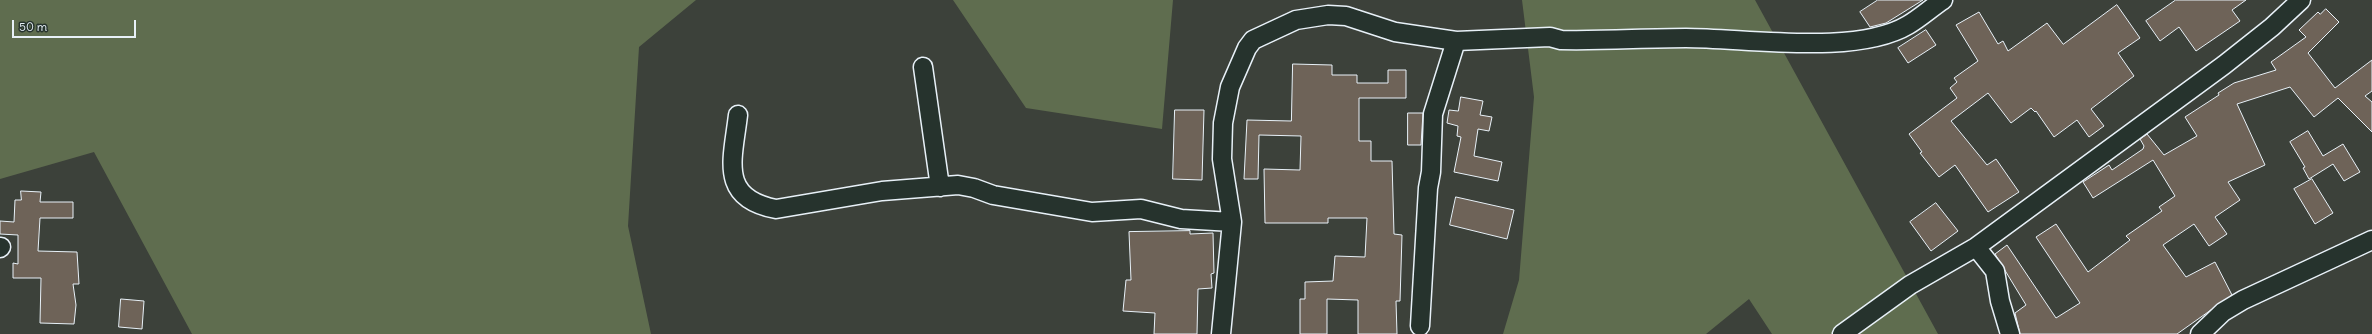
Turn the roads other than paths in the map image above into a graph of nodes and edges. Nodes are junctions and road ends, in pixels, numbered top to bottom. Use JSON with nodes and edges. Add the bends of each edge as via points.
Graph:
{"nodes":[{"id":1,"x":1943,"y":0,"type":"edge"},
{"id":2,"x":2301,"y":0,"type":"edge"},
{"id":3,"x":1456,"y":41,"type":"junction"},
{"id":4,"x":923,"y":67,"type":"dead end"},
{"id":5,"x":738,"y":115,"type":"dead end"},
{"id":6,"x":940,"y":186,"type":"junction"},
{"id":7,"x":1232,"y":222,"type":"junction"},
{"id":8,"x":2372,"y":240,"type":"edge"},
{"id":9,"x":1976,"y":246,"type":"junction"},
{"id":10,"x":1420,"y":326,"type":"dead end"},
{"id":11,"x":1221,"y":334,"type":"edge"},
{"id":12,"x":1842,"y":334,"type":"edge"},
{"id":13,"x":2010,"y":334,"type":"edge"},
{"id":14,"x":2200,"y":334,"type":"edge"}],
"edges":[{"from":1,"to":3,"type":"street","via":[[1908,26],[1849,41],[1812,43],[1686,38],[1590,41],[1550,37]]},
{"from":2,"to":9,"type":"street","via":[[2224,65]]},
{"from":3,"to":7,"type":"street","via":[[1395,32],[1346,16],[1328,15],[1296,20],[1253,40],[1230,87],[1223,123],[1222,159]]},
{"from":3,"to":10,"type":"street","via":[[1433,114]]},
{"from":4,"to":6,"type":"street"},
{"from":5,"to":6,"type":"street","via":[[733,162],[736,184],[741,194],[749,201],[762,206],[776,209],[882,192]]},
{"from":6,"to":7,"type":"street","via":[[958,185],[994,195],[1092,212],[1141,209],[1181,219]]},
{"from":7,"to":11,"type":"street"},
{"from":8,"to":14,"type":"street","via":[[2243,300],[2223,312]]},
{"from":9,"to":12,"type":"street","via":[[1910,285]]},
{"from":9,"to":13,"type":"street","via":[[1995,271],[2000,301]]}]}
